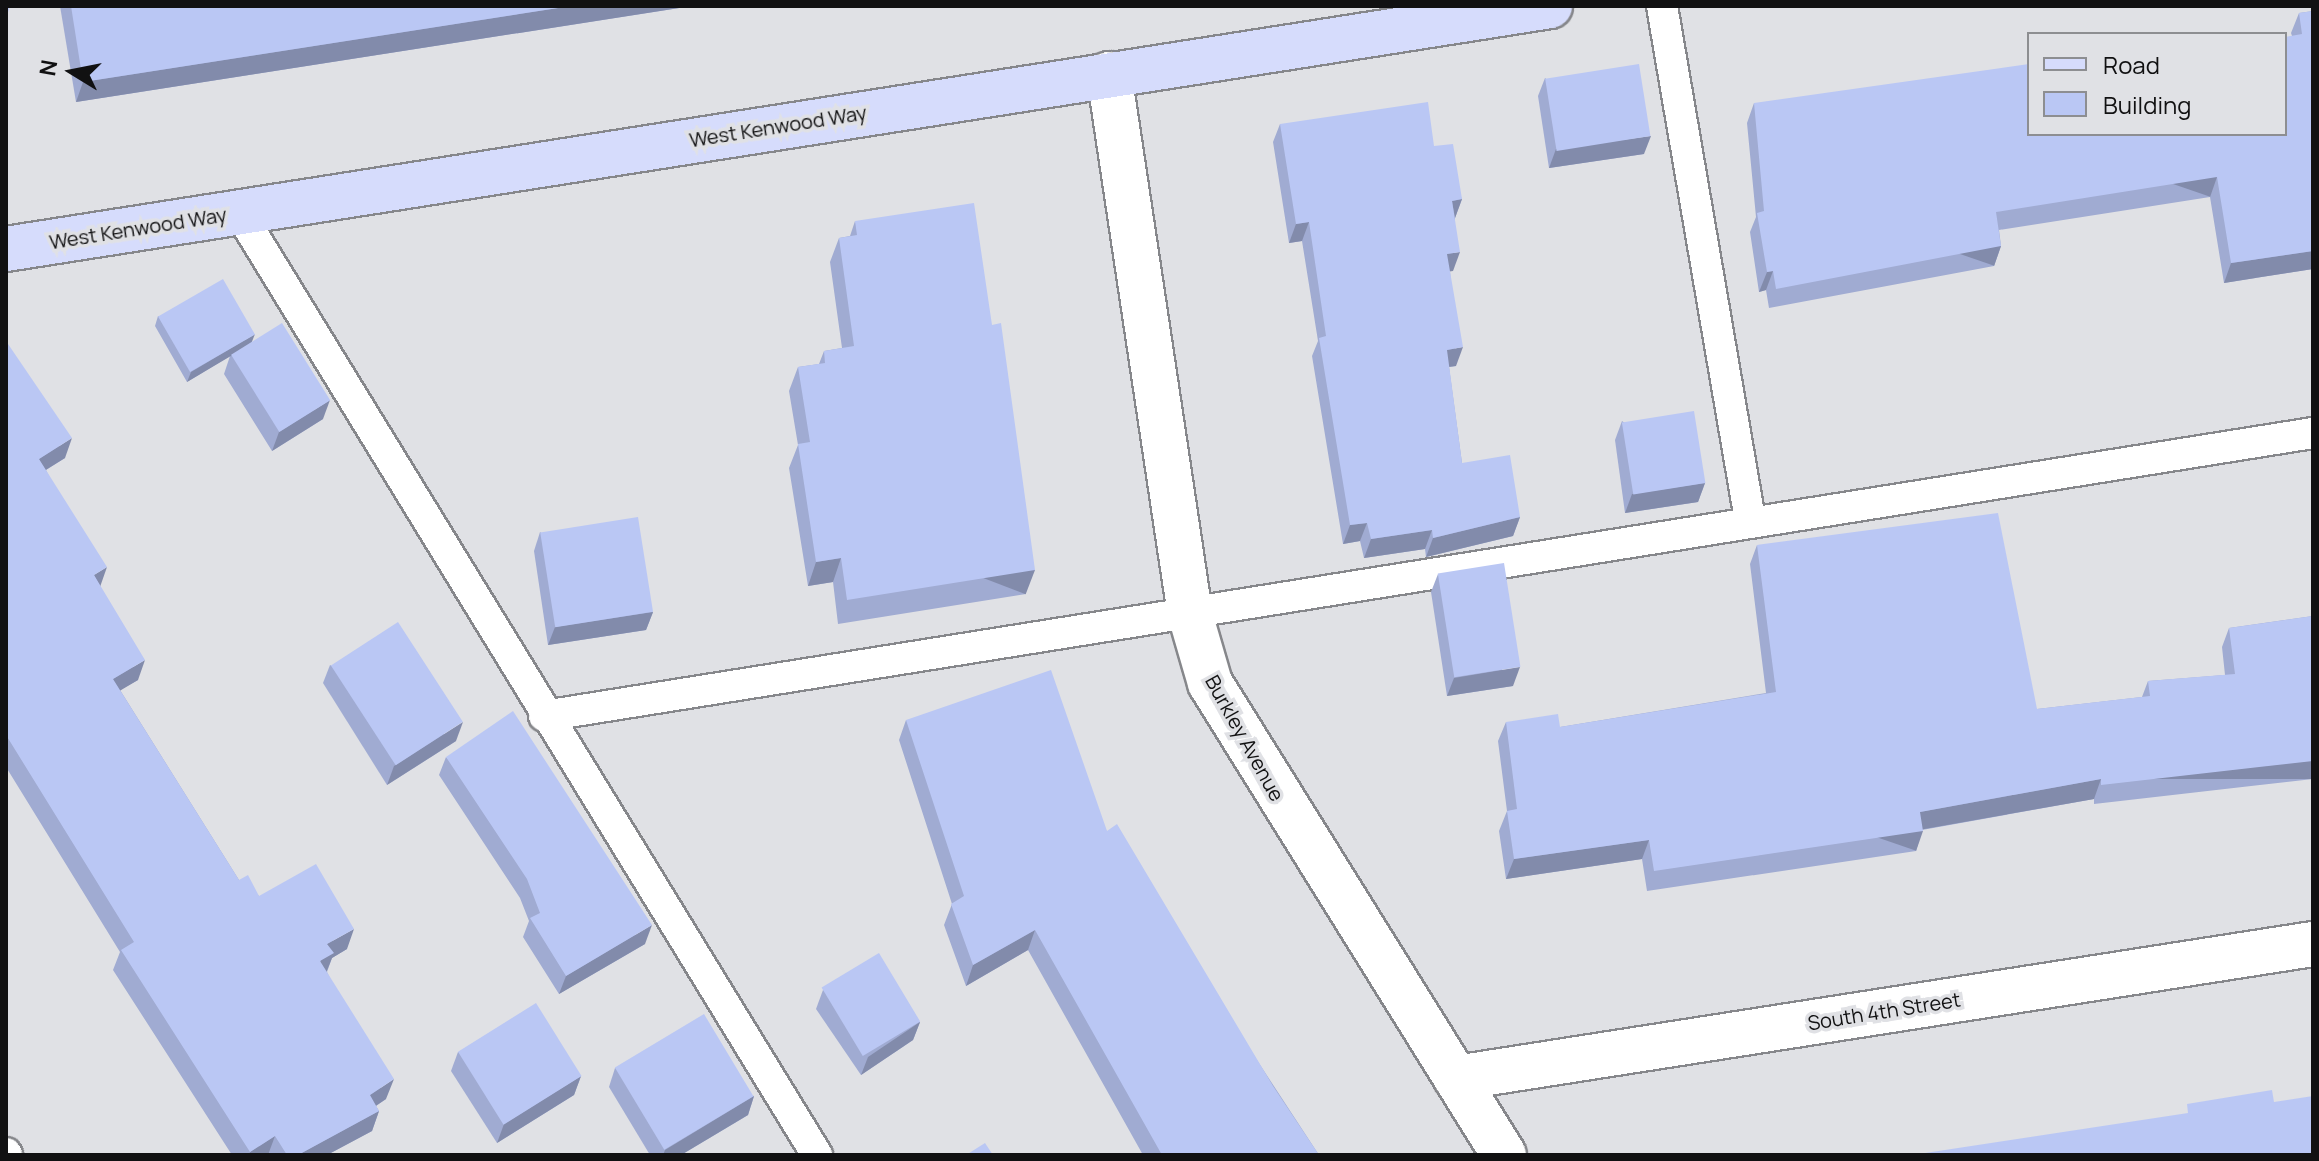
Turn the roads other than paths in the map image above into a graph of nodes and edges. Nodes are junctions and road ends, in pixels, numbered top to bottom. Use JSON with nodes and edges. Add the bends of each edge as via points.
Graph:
{"nodes":[{"id":1,"x":1550,"y":6,"type":"edge"},
{"id":2,"x":1662,"y":6,"type":"edge"},
{"id":3,"x":1109,"y":74,"type":"junction"},
{"id":4,"x":239,"y":212,"type":"junction"},
{"id":5,"x":6,"y":249,"type":"edge"},
{"id":6,"x":2313,"y":433,"type":"edge"},
{"id":7,"x":1750,"y":520,"type":"junction"},
{"id":8,"x":1190,"y":614,"type":"junction"},
{"id":9,"x":544,"y":716,"type":"junction"},
{"id":10,"x":2313,"y":944,"type":"edge"},
{"id":11,"x":1456,"y":1078,"type":"junction"},
{"id":12,"x":817,"y":1155,"type":"edge"},
{"id":13,"x":1504,"y":1155,"type":"edge"}],
"edges":[{"from":1,"to":3,"type":"street","name":"West Kenwood Way"},
{"from":2,"to":7,"type":"lane"},
{"from":3,"to":4,"type":"street","name":"West Kenwood Way"},
{"from":3,"to":8,"type":"street","name":"Burkley Avenue"},
{"from":4,"to":5,"type":"street","name":"West Kenwood Way"},
{"from":4,"to":9,"type":"lane"},
{"from":6,"to":7,"type":"lane"},
{"from":7,"to":8,"type":"lane"},
{"from":8,"to":9,"type":"lane"},
{"from":8,"to":11,"type":"street","name":"Burkley Avenue","via":[[1210,683]]},
{"from":9,"to":12,"type":"lane"},
{"from":10,"to":11,"type":"street","name":"South 4th Street"},
{"from":11,"to":13,"type":"street","name":"Burkley Avenue"}]}
